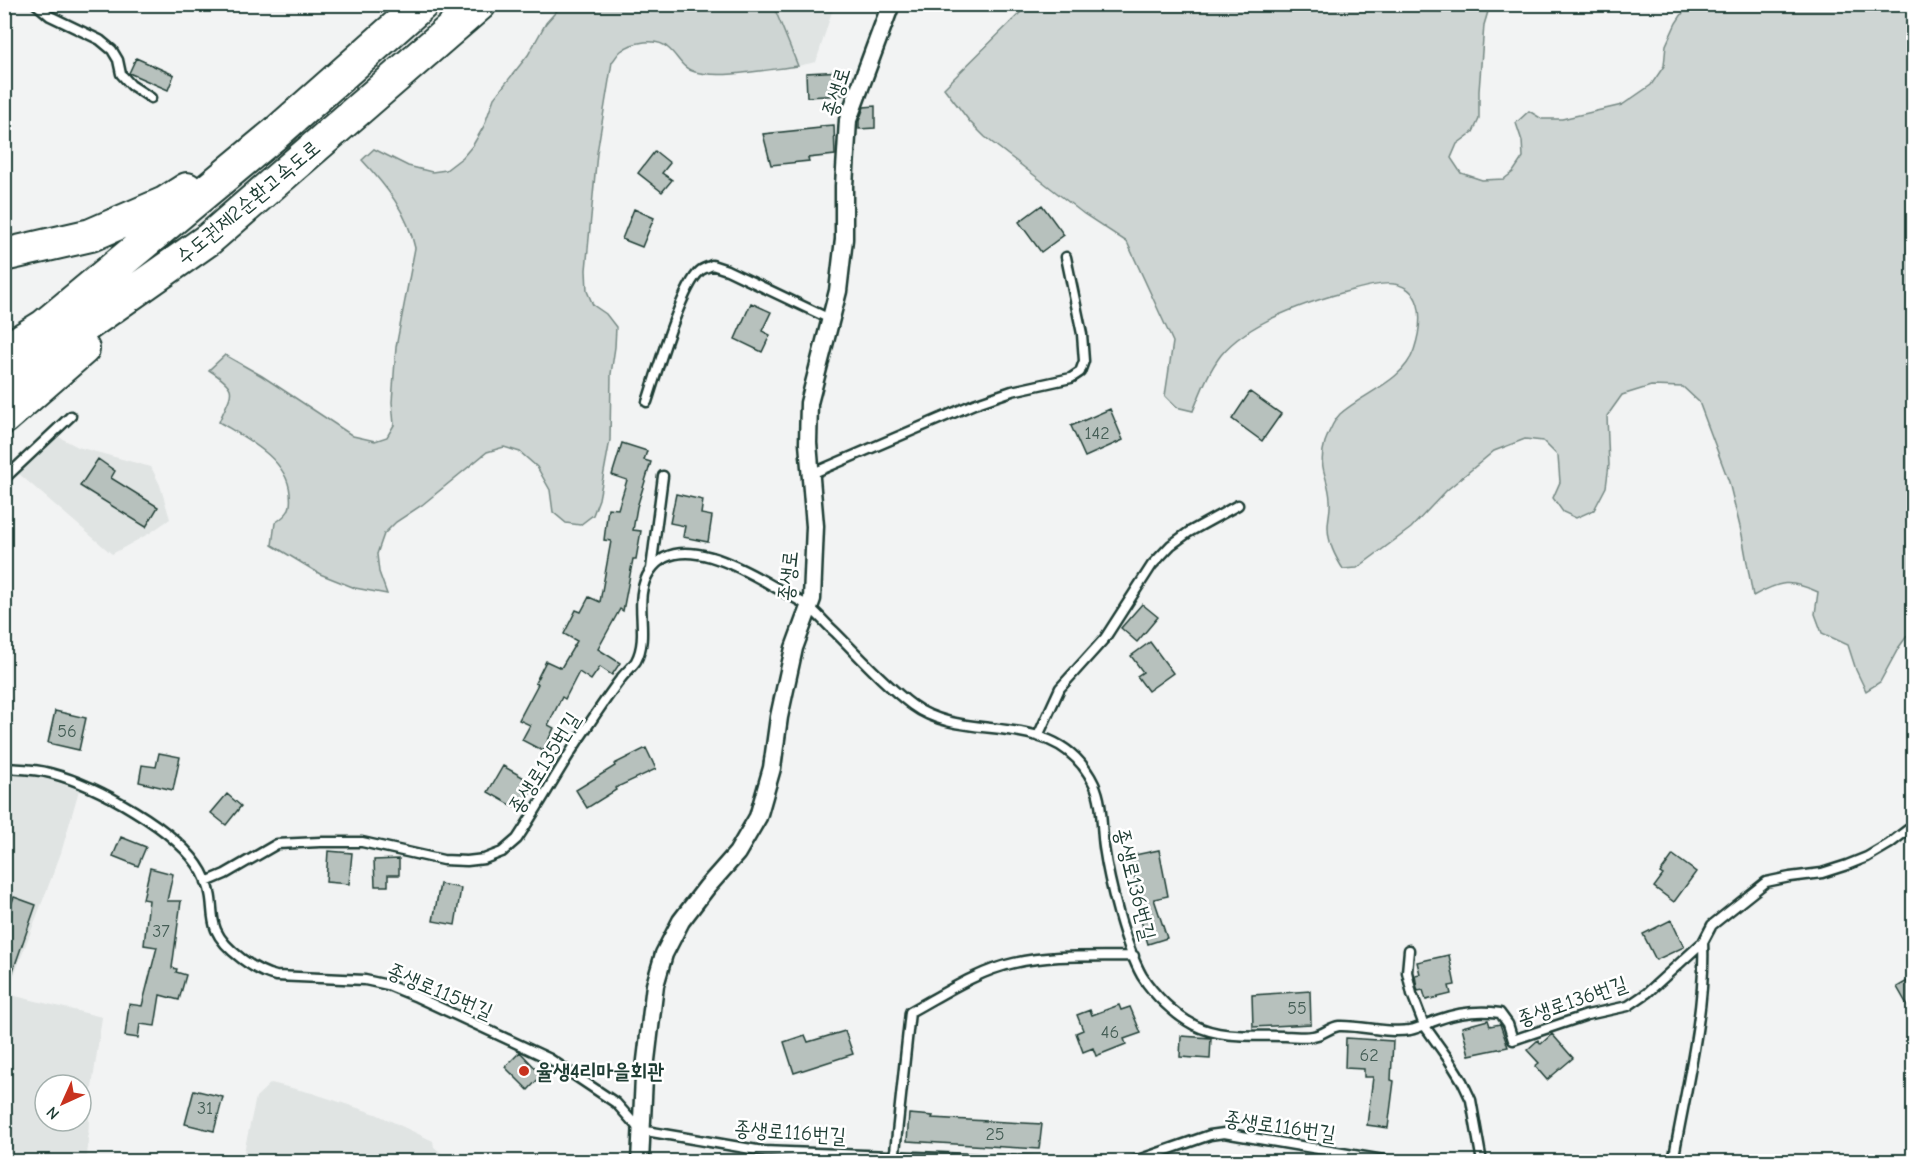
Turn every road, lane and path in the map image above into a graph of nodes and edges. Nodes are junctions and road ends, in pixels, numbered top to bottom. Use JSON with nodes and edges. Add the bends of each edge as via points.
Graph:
{"nodes":[{"id":1,"x":36,"y":4,"type":"edge"},
{"id":2,"x":422,"y":4,"type":"edge"},
{"id":3,"x":480,"y":4,"type":"edge"},
{"id":4,"x":891,"y":4,"type":"edge"},
{"id":5,"x":151,"y":98,"type":"dead end"},
{"id":6,"x":275,"y":134,"type":"junction"},
{"id":7,"x":209,"y":239,"type":"junction"},
{"id":8,"x":4,"y":255,"type":"edge"},
{"id":9,"x":1066,"y":257,"type":"dead end"},
{"id":10,"x":830,"y":319,"type":"junction"},
{"id":11,"x":4,"y":351,"type":"edge"},
{"id":12,"x":4,"y":383,"type":"edge"},
{"id":13,"x":647,"y":402,"type":"dead end"},
{"id":14,"x":71,"y":416,"type":"dead end"},
{"id":15,"x":4,"y":418,"type":"edge"},
{"id":16,"x":811,"y":474,"type":"junction"},
{"id":17,"x":663,"y":476,"type":"dead end"},
{"id":18,"x":4,"y":479,"type":"edge"},
{"id":19,"x":1238,"y":505,"type":"dead end"},
{"id":20,"x":651,"y":570,"type":"junction"},
{"id":21,"x":809,"y":607,"type":"junction"},
{"id":22,"x":1038,"y":736,"type":"junction"},
{"id":23,"x":4,"y":768,"type":"edge"},
{"id":24,"x":1914,"y":825,"type":"edge"},
{"id":25,"x":206,"y":882,"type":"junction"},
{"id":26,"x":1703,"y":942,"type":"junction"},
{"id":27,"x":1409,"y":950,"type":"dead end"},
{"id":28,"x":1134,"y":956,"type":"junction"},
{"id":29,"x":1424,"y":1025,"type":"junction"},
{"id":30,"x":640,"y":1130,"type":"junction"},
{"id":31,"x":895,"y":1159,"type":"edge"},
{"id":32,"x":640,"y":1161,"type":"edge"},
{"id":33,"x":1046,"y":1161,"type":"edge"},
{"id":34,"x":1129,"y":1161,"type":"edge"},
{"id":35,"x":1395,"y":1161,"type":"edge"},
{"id":36,"x":1482,"y":1161,"type":"edge"},
{"id":37,"x":1673,"y":1161,"type":"edge"}],
"edges":[{"from":1,"to":5,"type":"lane","via":[[50,16],[100,40],[112,50],[130,85]]},
{"from":2,"to":6,"type":"highway","name":"수도권제2순환고속도로"},
{"from":3,"to":7,"type":"highway","name":"수도권제2순환고속도로"},
{"from":4,"to":10,"type":"street","name":"종생로","via":[[848,120],[844,239],[838,291]]},
{"from":6,"to":8,"type":"highway","via":[[165,203],[91,235]]},
{"from":6,"to":11,"type":"highway","name":"수도권제2순환고속도로","via":[[44,326]]},
{"from":7,"to":12,"type":"highway","name":"수도권제2순환고속도로"},
{"from":7,"to":15,"type":"highway"},
{"from":9,"to":16,"type":"lane","via":[[1082,334],[1084,361],[1080,372],[1071,378],[974,404]]},
{"from":10,"to":13,"type":"lane","via":[[720,268],[712,265],[700,270],[685,296]]},
{"from":10,"to":16,"type":"street","name":"종생로","via":[[809,403]]},
{"from":14,"to":18,"type":"lane"},
{"from":16,"to":21,"type":"street","name":"종생로","via":[[815,526]]},
{"from":17,"to":20,"type":"lane","name":"종생로135번길"},
{"from":19,"to":22,"type":"lane","via":[[1189,532],[1152,565],[1105,638],[1060,688]]},
{"from":20,"to":21,"type":"lane","via":[[670,555],[686,553],[713,558],[749,572]]},
{"from":20,"to":25,"type":"lane","name":"종생로135번길","via":[[643,585],[641,647],[636,661],[587,726],[518,838],[502,852],[467,861],[443,860],[362,843],[277,844]]},
{"from":21,"to":22,"type":"lane","name":"종생로136번길","via":[[914,707],[948,721]]},
{"from":21,"to":30,"type":"street","name":"종생로","via":[[795,648],[772,768],[758,817],[737,853],[681,921],[664,954],[655,985]]},
{"from":22,"to":28,"type":"lane","name":"종생로136번길","via":[[1068,752],[1085,767],[1096,787],[1106,861]]},
{"from":23,"to":25,"type":"lane","name":"종생로115번길","via":[[50,772],[131,809],[185,850]]},
{"from":24,"to":26,"type":"lane","name":"종생로136번길","via":[[1889,844],[1847,865],[1766,882],[1712,925]]},
{"from":25,"to":30,"type":"lane","name":"종생로115번길","via":[[215,929],[264,974],[365,980],[417,997],[550,1059],[616,1103]]},
{"from":26,"to":29,"type":"lane","name":"종생로136번길","via":[[1647,993],[1614,1011],[1587,1015],[1513,1040],[1500,1013],[1482,1010]]},
{"from":26,"to":37,"type":"lane","via":[[1701,1002]]},
{"from":27,"to":29,"type":"lane","via":[[1407,972]]},
{"from":28,"to":29,"type":"lane","name":"종생로136번길","via":[[1143,977],[1167,1006],[1196,1026],[1228,1035],[1316,1036],[1336,1026],[1389,1031],[1413,1030]]},
{"from":28,"to":31,"type":"lane","via":[[1041,958],[1012,963],[954,987],[910,1012]]},
{"from":29,"to":36,"type":"lane","via":[[1471,1100]]},
{"from":30,"to":31,"type":"lane","name":"종생로116번길","via":[[763,1151]]},
{"from":30,"to":32,"type":"street","name":"종생로"},
{"from":31,"to":33,"type":"lane","name":"종생로116번길"},
{"from":34,"to":35,"type":"lane","name":"종생로116번길","via":[[1224,1133]]}]}
